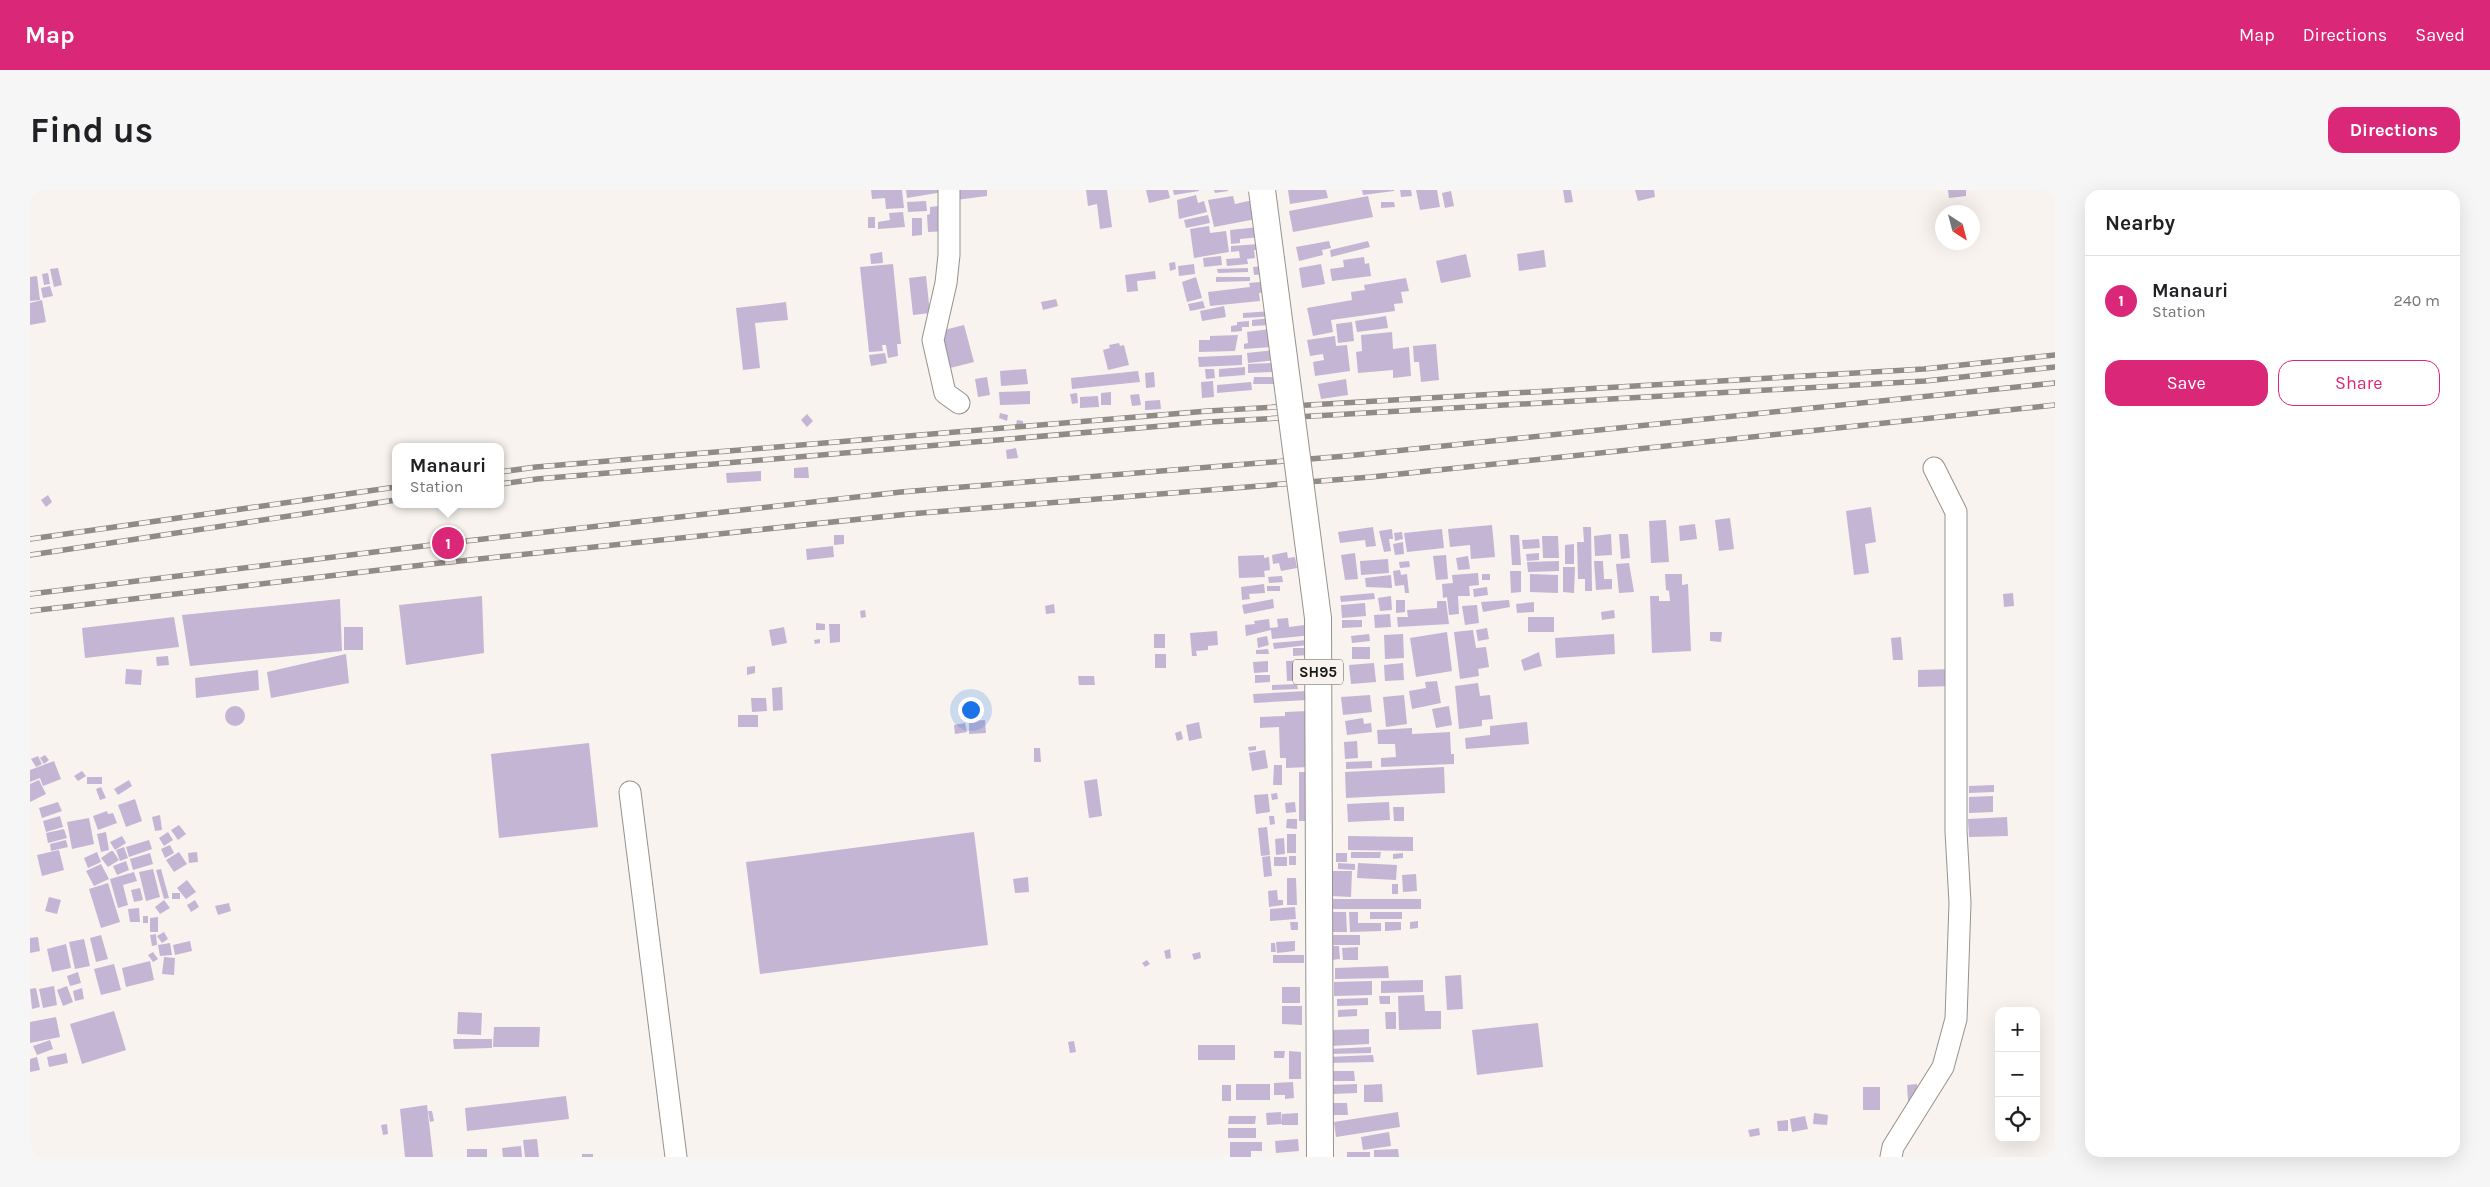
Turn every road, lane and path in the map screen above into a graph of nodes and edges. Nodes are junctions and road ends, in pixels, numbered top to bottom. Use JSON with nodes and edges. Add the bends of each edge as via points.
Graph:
{"nodes":[{"id":1,"x":950,"y":190,"type":"edge"},
{"id":2,"x":1262,"y":190,"type":"edge"},
{"id":3,"x":959,"y":403,"type":"dead end"},
{"id":4,"x":1934,"y":468,"type":"dead end"},
{"id":5,"x":630,"y":792,"type":"dead end"},
{"id":6,"x":676,"y":1157,"type":"edge"},
{"id":7,"x":1320,"y":1157,"type":"edge"},
{"id":8,"x":1891,"y":1157,"type":"edge"}],
"edges":[{"from":1,"to":3,"type":"street","via":[[946,283],[932,340],[945,393]]},
{"from":2,"to":7,"type":"main road","number":"SH95","bridge":true,"via":[[1318,618]]},
{"from":4,"to":8,"type":"street","via":[[1956,512],[1956,831],[1960,903],[1956,1019],[1943,1066],[1893,1147]]},
{"from":5,"to":6,"type":"street"}]}
